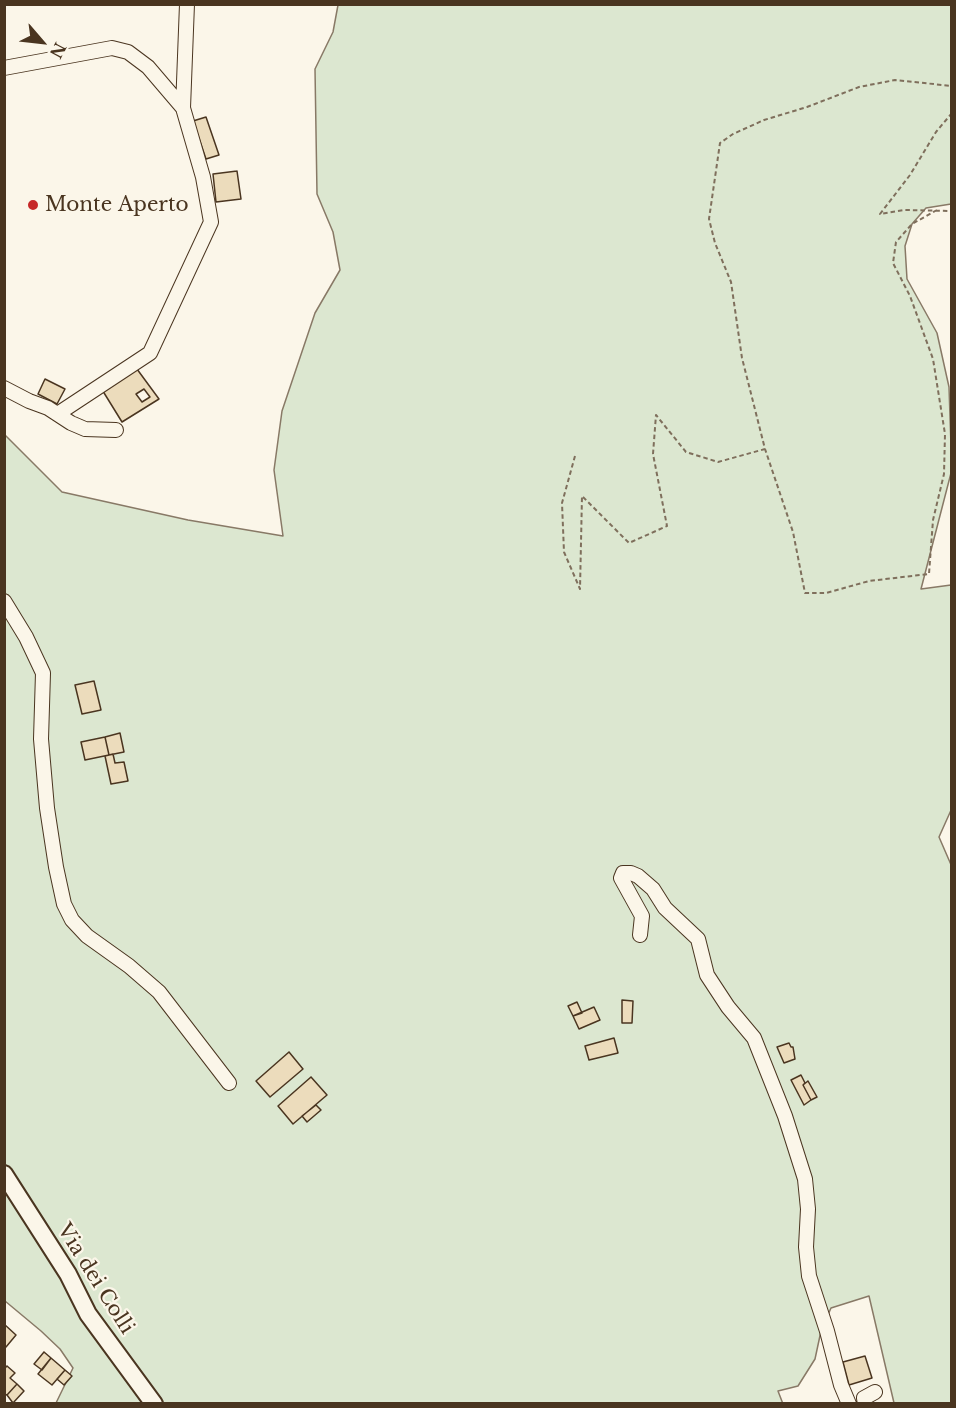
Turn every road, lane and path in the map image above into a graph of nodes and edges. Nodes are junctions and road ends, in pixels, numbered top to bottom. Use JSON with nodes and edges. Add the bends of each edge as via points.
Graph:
{"nodes":[{"id":1,"x":187,"y":4,"type":"edge"},
{"id":2,"x":4,"y":68,"type":"edge"},
{"id":3,"x":951,"y":86,"type":"edge"},
{"id":4,"x":183,"y":108,"type":"junction"},
{"id":5,"x":951,"y":112,"type":"edge"},
{"id":6,"x":937,"y":210,"type":"junction"},
{"id":7,"x":951,"y":211,"type":"edge"},
{"id":8,"x":4,"y":388,"type":"edge"},
{"id":9,"x":59,"y":413,"type":"junction"},
{"id":10,"x":116,"y":430,"type":"dead end"},
{"id":11,"x":765,"y":449,"type":"junction"},
{"id":12,"x":575,"y":456,"type":"dead end"},
{"id":13,"x":4,"y":601,"type":"edge"},
{"id":14,"x":640,"y":936,"type":"dead end"},
{"id":15,"x":229,"y":1083,"type":"dead end"},
{"id":16,"x":4,"y":1174,"type":"edge"},
{"id":17,"x":875,"y":1392,"type":"dead end"},
{"id":18,"x":154,"y":1404,"type":"edge"},
{"id":19,"x":849,"y":1404,"type":"edge"},
{"id":20,"x":865,"y":1404,"type":"edge"}],
"edges":[{"from":1,"to":4,"type":"street"},
{"from":2,"to":4,"type":"street","via":[[112,48],[128,52],[148,67]]},
{"from":3,"to":11,"type":"path","via":[[895,80],[859,87],[764,120],[720,143],[710,219],[731,282],[742,358]]},
{"from":4,"to":9,"type":"street","via":[[211,222],[150,353]]},
{"from":5,"to":6,"type":"path","via":[[910,176],[880,213]]},
{"from":6,"to":7,"type":"path"},
{"from":6,"to":11,"type":"path","via":[[912,224],[896,242],[893,262],[933,359],[945,434],[944,474],[933,520],[929,574],[869,581],[826,593],[805,593],[792,532]]},
{"from":8,"to":9,"type":"street"},
{"from":9,"to":10,"type":"street","via":[[85,429]]},
{"from":11,"to":12,"type":"path","via":[[718,462],[686,453],[656,415],[653,454],[667,526],[629,543],[582,496],[580,589],[564,552],[562,502]]},
{"from":13,"to":15,"type":"street","via":[[27,637],[43,673],[41,739],[47,808],[64,904],[87,936],[159,992]]},
{"from":14,"to":19,"type":"street","via":[[642,916],[624,885],[623,873],[638,876],[653,889],[666,909],[698,939],[707,975],[754,1038],[805,1179],[809,1276]]},
{"from":16,"to":18,"type":"main road","name":"Via dei Colli","via":[[68,1274],[88,1314]]},
{"from":17,"to":20,"type":"street","via":[[864,1398]]}]}
